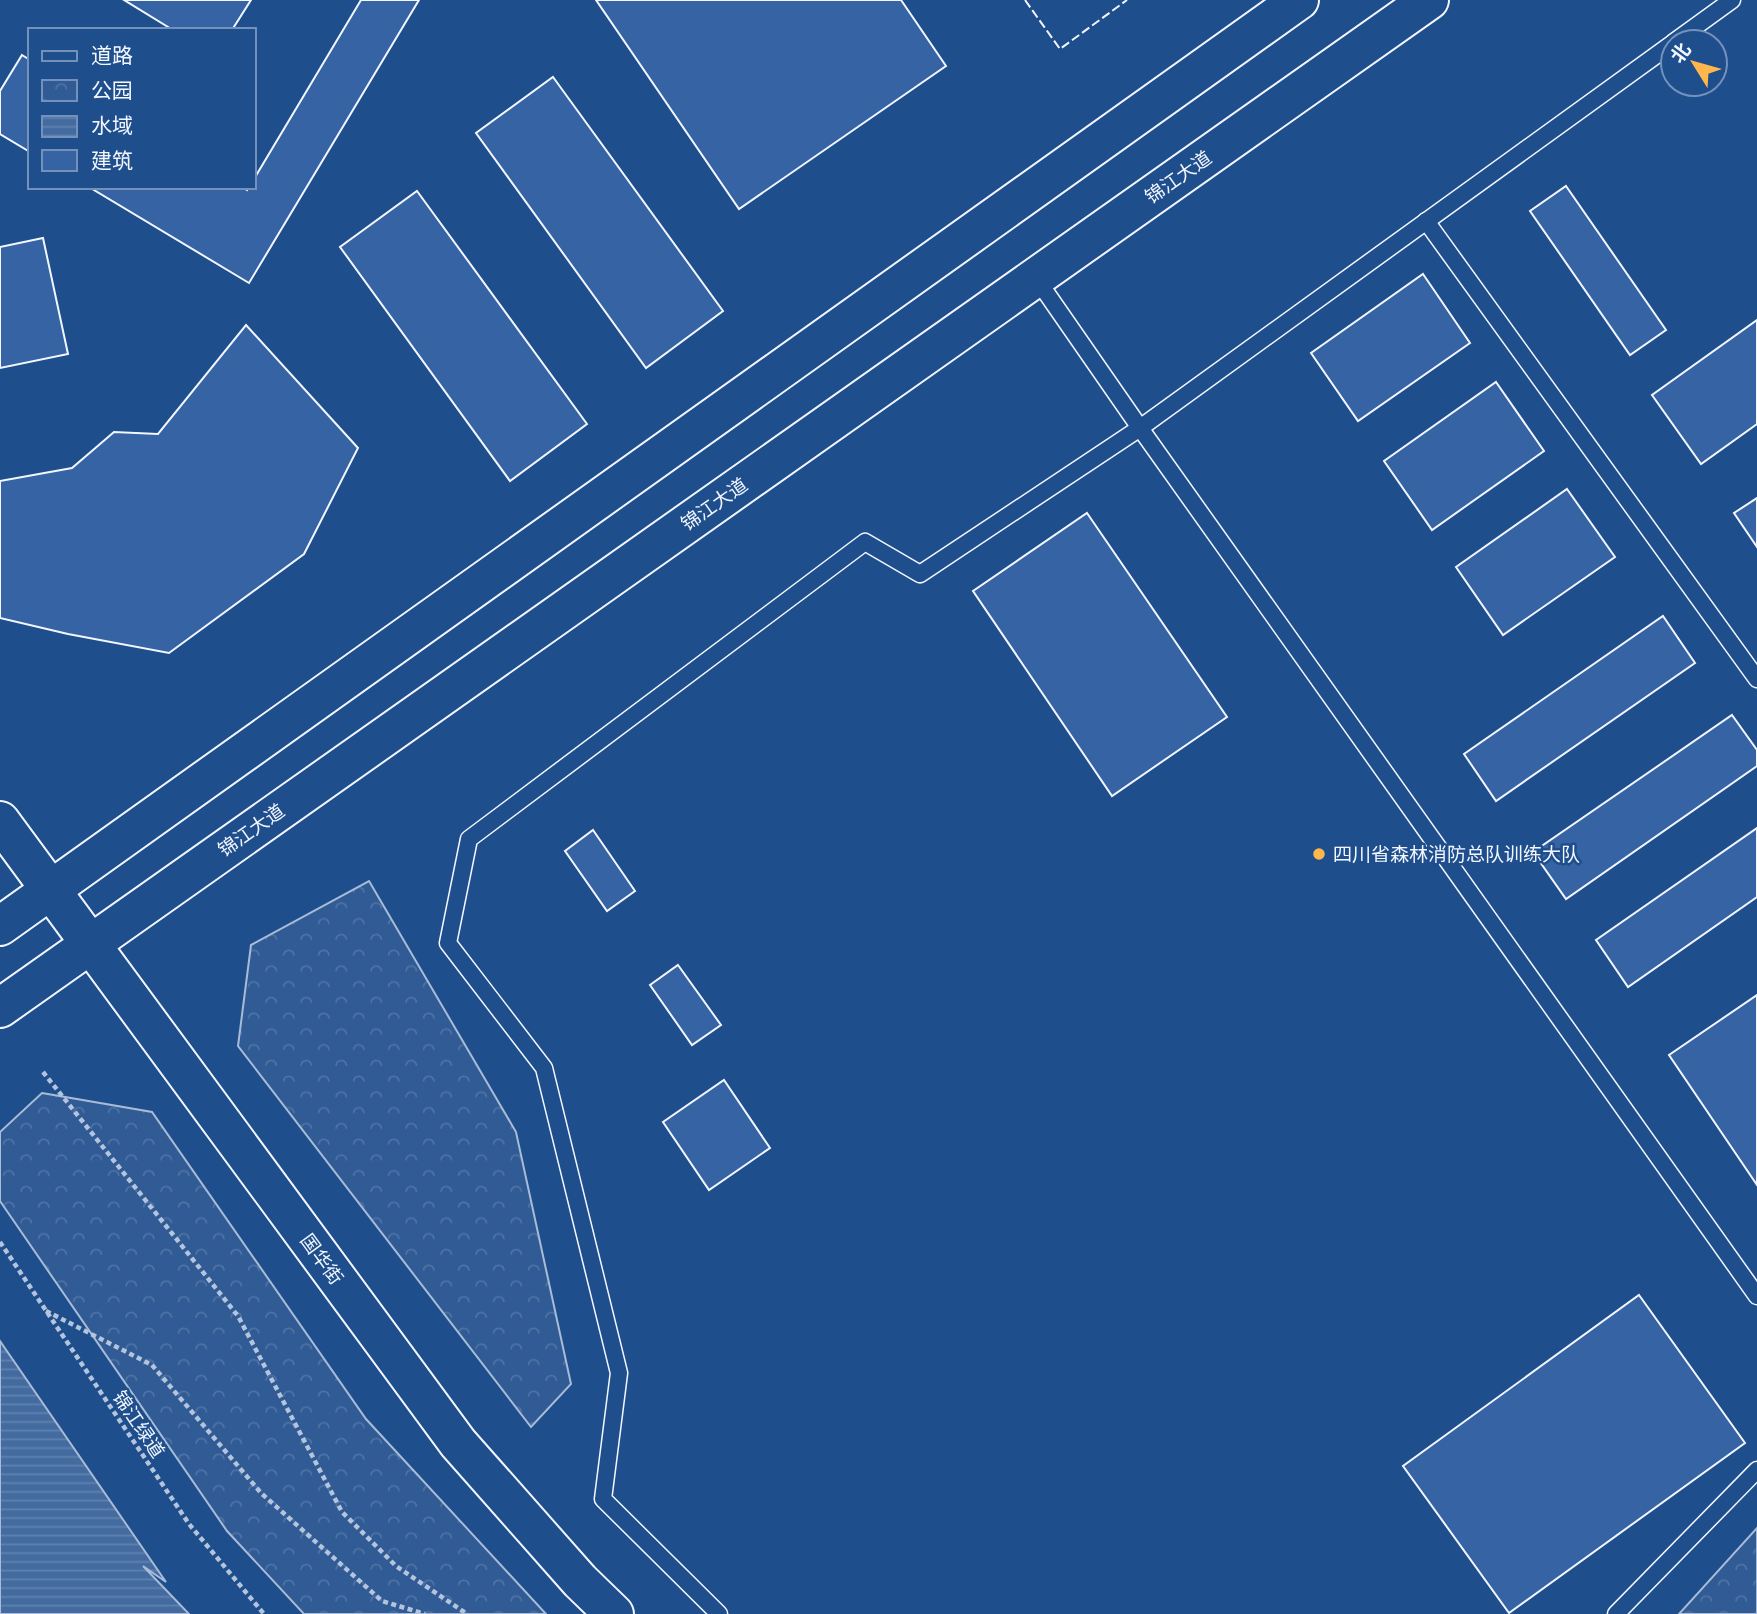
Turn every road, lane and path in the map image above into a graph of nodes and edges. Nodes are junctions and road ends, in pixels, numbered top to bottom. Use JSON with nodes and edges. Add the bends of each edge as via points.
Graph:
{"nodes":[{"id":1,"x":1299,"y":0,"type":"edge"},
{"id":2,"x":1429,"y":0,"type":"edge"},
{"id":3,"x":1732,"y":0,"type":"edge"},
{"id":4,"x":1693,"y":28,"type":"edge"},
{"id":5,"x":1659,"y":52,"type":"edge"},
{"id":6,"x":1426,"y":221,"type":"junction"},
{"id":7,"x":1036,"y":278,"type":"junction"},
{"id":8,"x":1140,"y":428,"type":"junction"},
{"id":9,"x":1757,"y":679,"type":"edge"},
{"id":10,"x":0,"y":821,"type":"edge"},
{"id":11,"x":50,"y":888,"type":"junction"},
{"id":12,"x":0,"y":926,"type":"edge"},
{"id":13,"x":89,"y":944,"type":"junction"},
{"id":14,"x":0,"y":1008,"type":"edge"},
{"id":15,"x":43,"y":1072,"type":"dead end"},
{"id":16,"x":0,"y":1242,"type":"edge"},
{"id":17,"x":1757,"y":1296,"type":"edge"},
{"id":18,"x":47,"y":1311,"type":"junction"},
{"id":19,"x":1757,"y":1470,"type":"edge"},
{"id":20,"x":264,"y":1614,"type":"edge"},
{"id":21,"x":425,"y":1614,"type":"edge"},
{"id":22,"x":467,"y":1614,"type":"edge"},
{"id":23,"x":614,"y":1614,"type":"edge"},
{"id":24,"x":719,"y":1614,"type":"edge"},
{"id":25,"x":1616,"y":1614,"type":"edge"}],
"edges":[{"from":1,"to":11,"type":"main road"},
{"from":2,"to":7,"type":"main road","name":"锦江大道"},
{"from":3,"to":4,"type":"lane"},
{"from":5,"to":6,"type":"lane"},
{"from":6,"to":8,"type":"lane"},
{"from":6,"to":9,"type":"lane"},
{"from":7,"to":8,"type":"lane"},
{"from":7,"to":13,"type":"main road","name":"锦江大道"},
{"from":8,"to":17,"type":"lane"},
{"from":8,"to":24,"type":"lane","via":[[920,575],[865,542],[469,838],[448,943],[544,1068],[619,1373],[603,1499]]},
{"from":10,"to":11,"type":"main road","name":"国华街"},
{"from":11,"to":12,"type":"main road"},
{"from":11,"to":13,"type":"main road","name":"国华街"},
{"from":13,"to":14,"type":"main road","name":"锦江大道"},
{"from":13,"to":23,"type":"main road","name":"国华街","via":[[458,1443]]},
{"from":15,"to":22,"type":"path","via":[[238,1316],[342,1512],[396,1566]]},
{"from":16,"to":18,"type":"path","name":"锦江绿道"},
{"from":18,"to":20,"type":"path","name":"锦江绿道","via":[[189,1524]]},
{"from":18,"to":21,"type":"path","via":[[152,1365],[261,1493],[382,1601]]},
{"from":19,"to":25,"type":"lane"}]}
